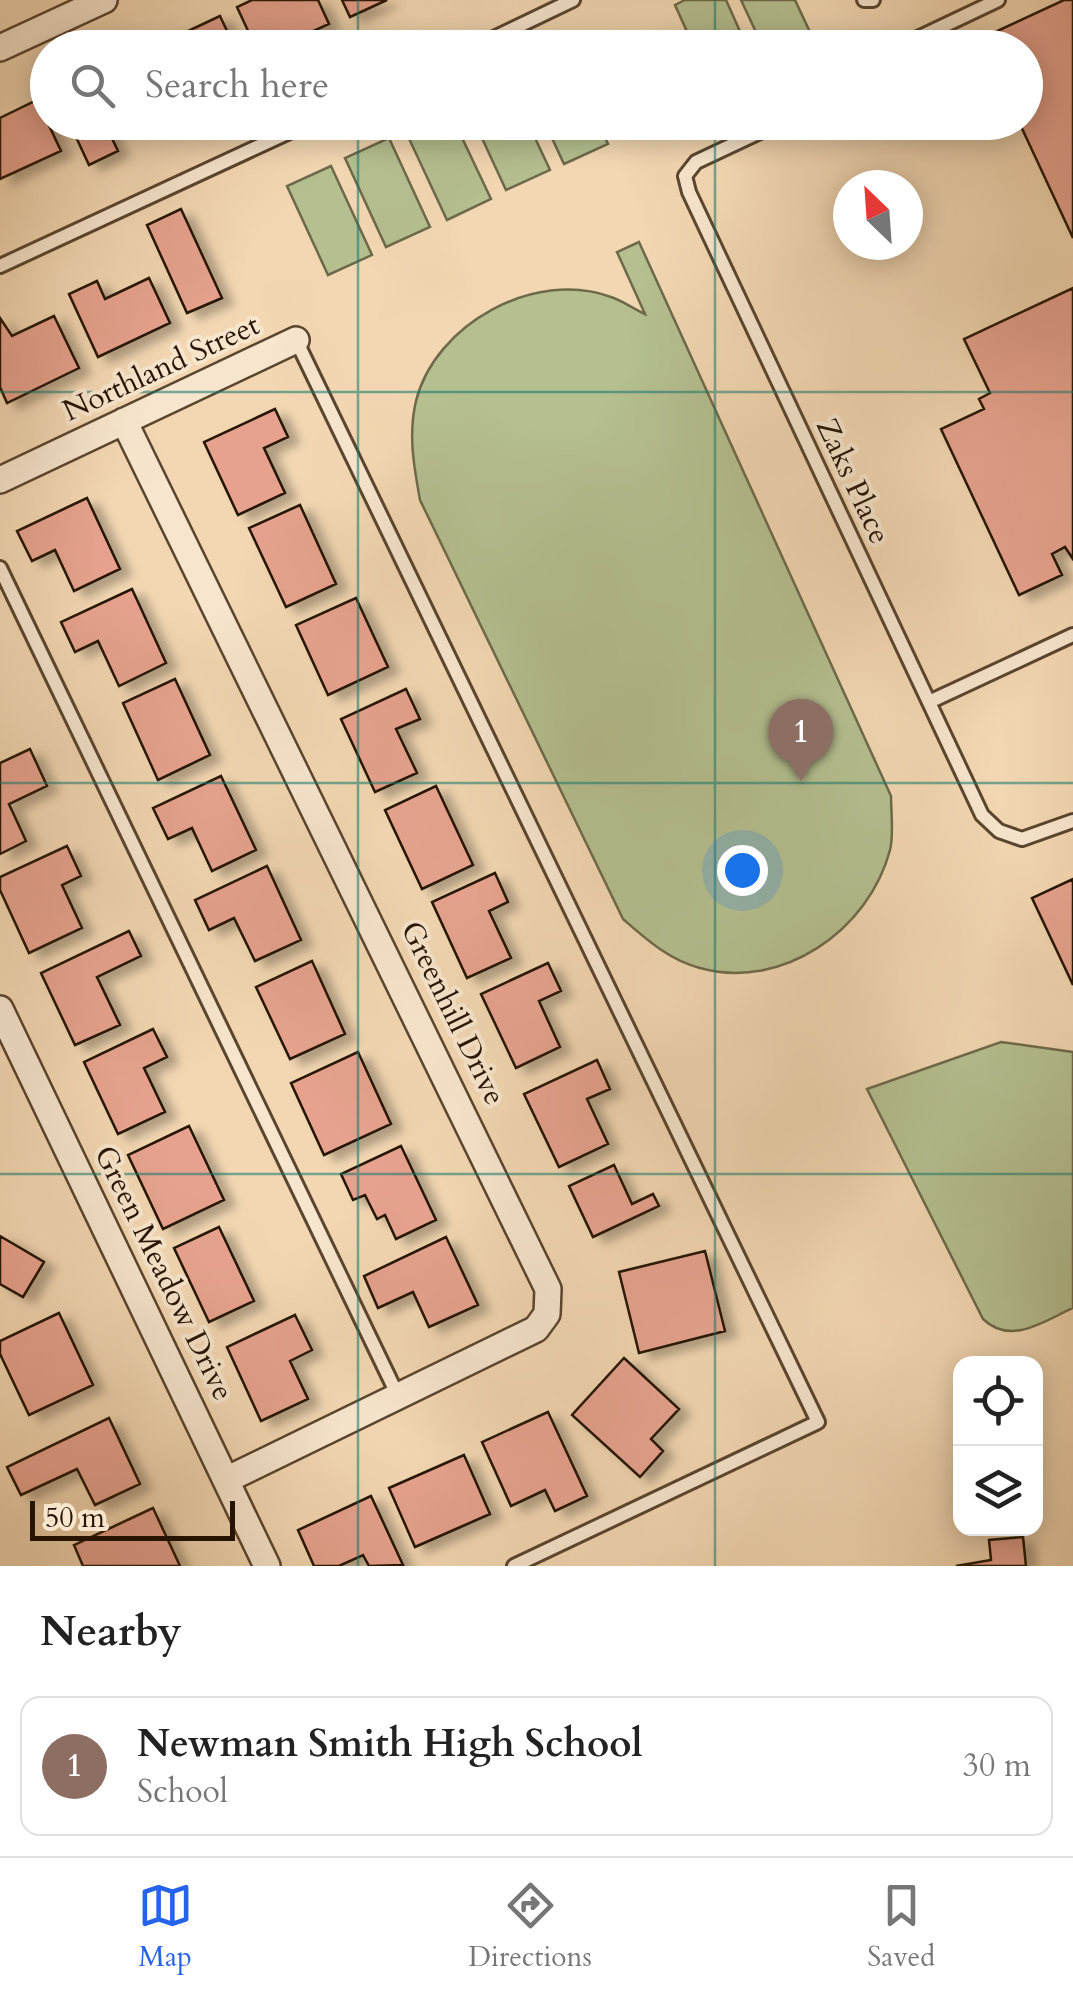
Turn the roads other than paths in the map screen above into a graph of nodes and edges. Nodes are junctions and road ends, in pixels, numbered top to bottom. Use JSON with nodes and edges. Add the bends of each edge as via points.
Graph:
{"nodes":[{"id":1,"x":104,"y":0,"type":"edge"},
{"id":2,"x":572,"y":0,"type":"edge"},
{"id":3,"x":864,"y":0,"type":"edge"},
{"id":4,"x":872,"y":0,"type":"edge"},
{"id":5,"x":998,"y":0,"type":"edge"},
{"id":6,"x":39,"y":30,"type":"edge"},
{"id":7,"x":511,"y":30,"type":"edge"},
{"id":8,"x":935,"y":30,"type":"edge"},
{"id":9,"x":30,"y":34,"type":"edge"},
{"id":10,"x":0,"y":48,"type":"edge"},
{"id":11,"x":273,"y":140,"type":"edge"},
{"id":12,"x":743,"y":140,"type":"edge"},
{"id":13,"x":0,"y":266,"type":"edge"},
{"id":14,"x":296,"y":340,"type":"joint"},
{"id":15,"x":124,"y":421,"type":"junction"},
{"id":16,"x":0,"y":480,"type":"edge"},
{"id":17,"x":0,"y":568,"type":"edge"},
{"id":18,"x":1073,"y":635,"type":"edge"},
{"id":19,"x":929,"y":702,"type":"junction"},
{"id":20,"x":1073,"y":821,"type":"edge"},
{"id":21,"x":0,"y":1009,"type":"edge"},
{"id":22,"x":398,"y":1396,"type":"junction"},
{"id":23,"x":228,"y":1478,"type":"junction"},
{"id":24,"x":267,"y":1566,"type":"edge"},
{"id":25,"x":514,"y":1566,"type":"edge"}],
"edges":[{"from":1,"to":6,"type":"street"},
{"from":2,"to":7,"type":"lane"},
{"from":3,"to":4,"type":"lane"},
{"from":5,"to":8,"type":"lane"},
{"from":9,"to":10,"type":"street"},
{"from":11,"to":13,"type":"lane"},
{"from":12,"to":19,"type":"lane","name":"Zaks Place","via":[[696,162],[685,176],[689,192]]},
{"from":14,"to":15,"type":"street","name":"Northland Street"},
{"from":14,"to":25,"type":"lane","via":[[818,1422]]},
{"from":15,"to":16,"type":"street","name":"Northland Street"},
{"from":15,"to":22,"type":"street","name":"Greenhill Drive","via":[[548,1289],[547,1314],[536,1329]]},
{"from":17,"to":22,"type":"lane"},
{"from":18,"to":19,"type":"lane"},
{"from":19,"to":20,"type":"lane","name":"Zaks Place","via":[[982,815],[999,830],[1022,839]]},
{"from":21,"to":23,"type":"street","name":"Green Meadow Drive"},
{"from":22,"to":23,"type":"street","name":"Greenhill Drive"},
{"from":23,"to":24,"type":"street","name":"Green Meadow Drive"}]}
